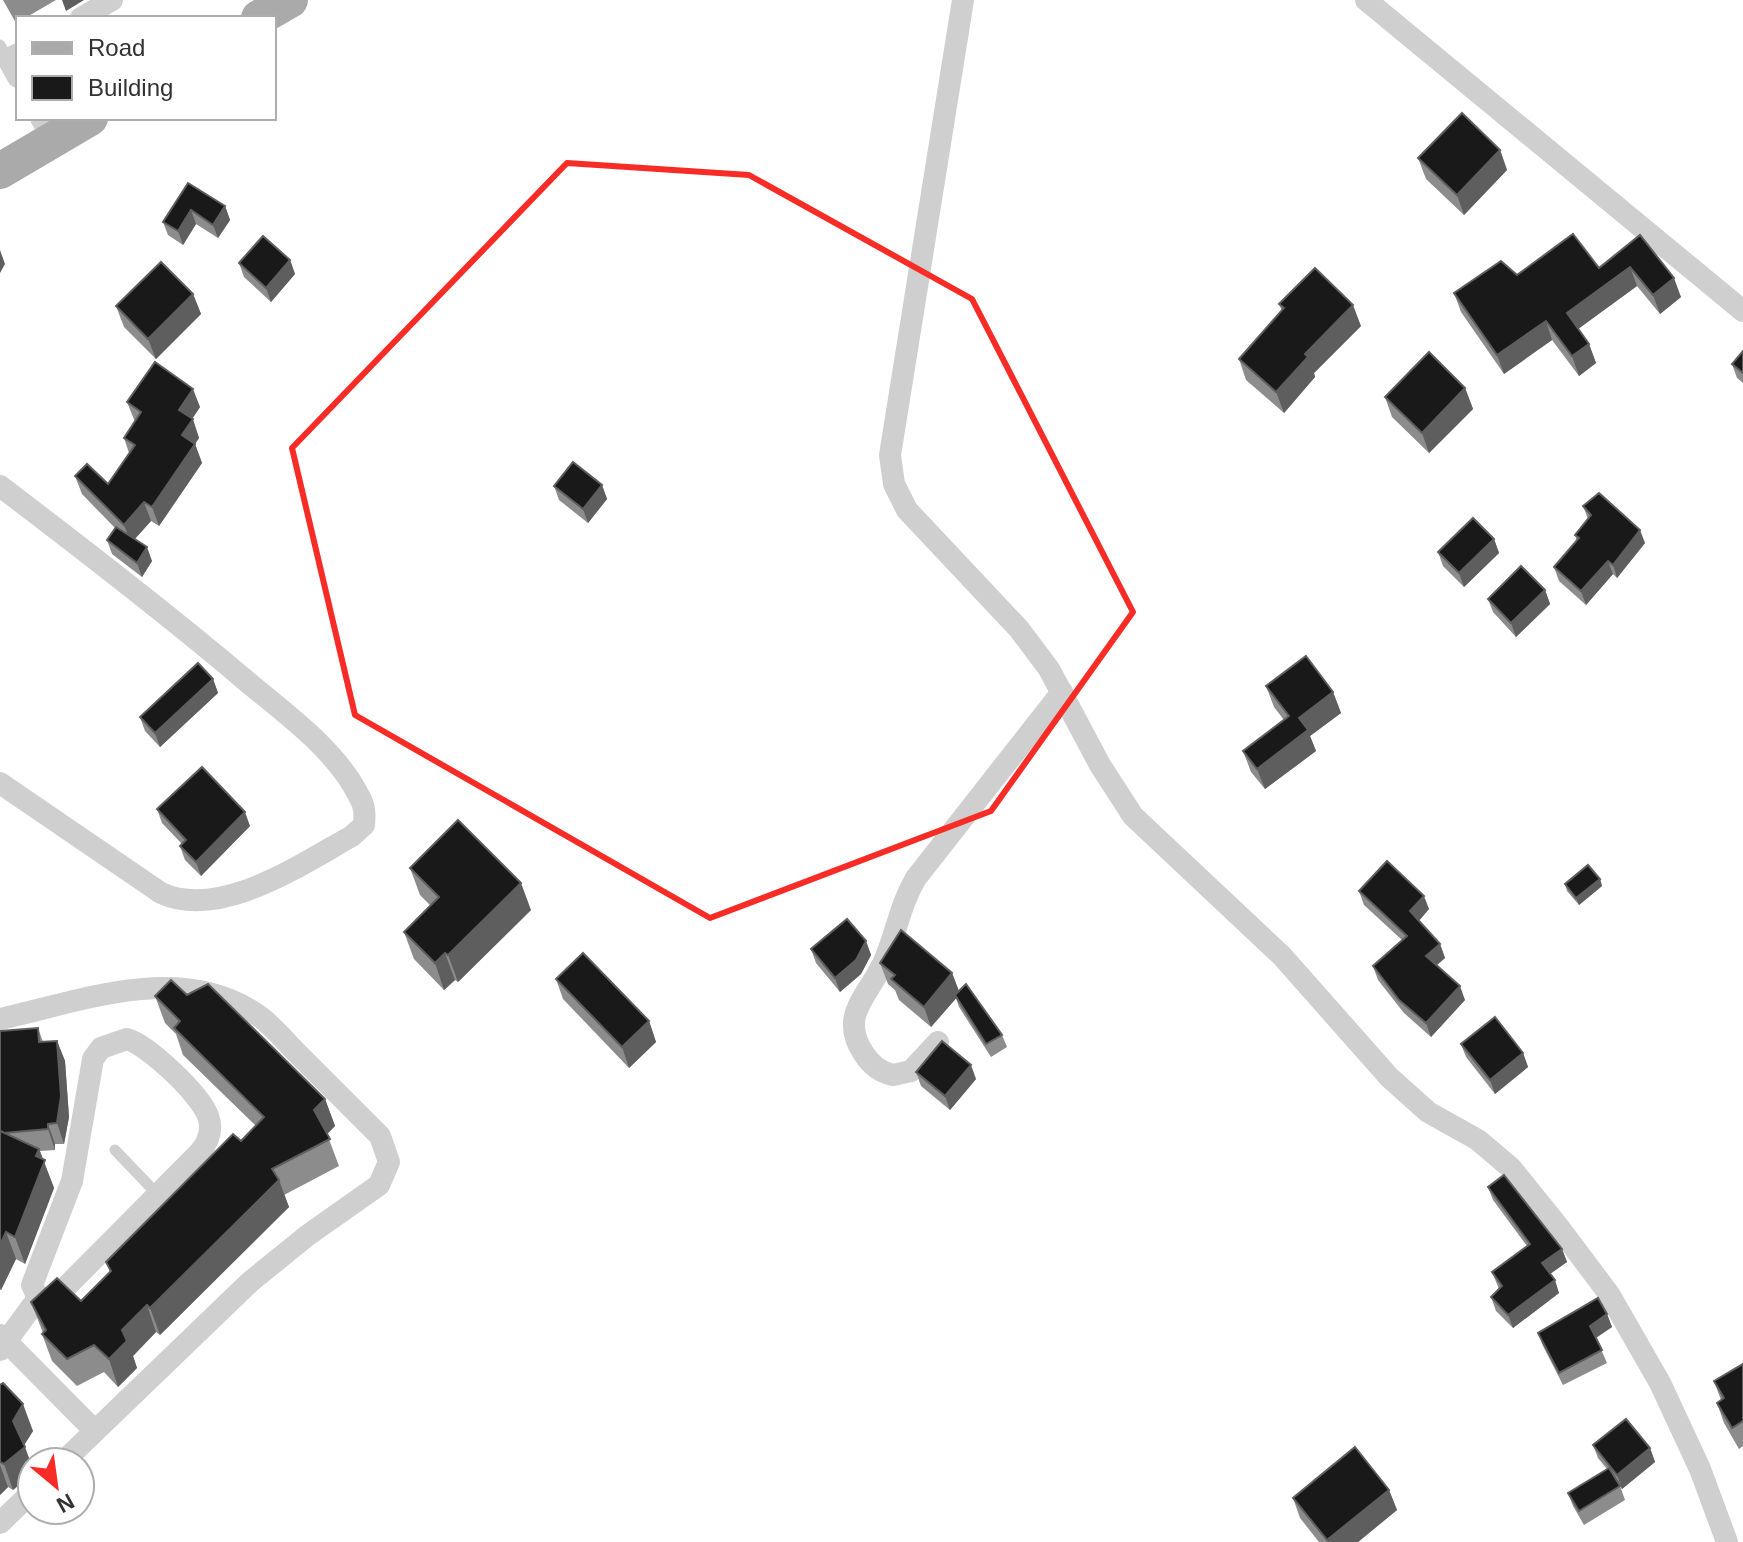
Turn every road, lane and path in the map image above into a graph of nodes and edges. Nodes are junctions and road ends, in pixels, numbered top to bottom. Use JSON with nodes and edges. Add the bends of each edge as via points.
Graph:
{"nodes":[{"id":1,"x":112,"y":0,"type":"edge"},
{"id":2,"x":290,"y":0,"type":"edge"},
{"id":3,"x":963,"y":0,"type":"edge"},
{"id":4,"x":1366,"y":0,"type":"edge"},
{"id":5,"x":84,"y":16,"type":"edge"},
{"id":6,"x":262,"y":16,"type":"edge"},
{"id":7,"x":82,"y":120,"type":"edge"},
{"id":8,"x":47,"y":129,"type":"edge"},
{"id":9,"x":0,"y":171,"type":"edge"},
{"id":10,"x":1743,"y":311,"type":"edge"},
{"id":11,"x":0,"y":486,"type":"edge"},
{"id":12,"x":1062,"y":692,"type":"junction"},
{"id":13,"x":0,"y":783,"type":"edge"},
{"id":14,"x":0,"y":1019,"type":"edge"},
{"id":15,"x":938,"y":1042,"type":"edge"},
{"id":16,"x":115,"y":1150,"type":"dead end"},
{"id":17,"x":158,"y":1195,"type":"junction"},
{"id":18,"x":38,"y":1298,"type":"junction"},
{"id":19,"x":2,"y":1343,"type":"edge"},
{"id":20,"x":95,"y":1431,"type":"junction"},
{"id":21,"x":80,"y":1446,"type":"edge"},
{"id":22,"x":16,"y":1508,"type":"edge"},
{"id":23,"x":0,"y":1523,"type":"edge"},
{"id":24,"x":1727,"y":1542,"type":"edge"}],
"edges":[{"from":1,"to":5,"type":"street"},
{"from":2,"to":6,"type":"main road"},
{"from":3,"to":12,"type":"street","via":[[890,470],[907,510],[1019,629]]},
{"from":4,"to":10,"type":"street"},
{"from":7,"to":8,"type":"main road"},
{"from":8,"to":9,"type":"main road"},
{"from":11,"to":13,"type":"street","via":[[152,601],[305,731],[359,794],[364,825],[253,886],[213,901],[186,902],[161,893]]},
{"from":12,"to":15,"type":"street","via":[[916,878],[886,958],[854,1018],[852,1033],[858,1046],[884,1073],[911,1071]]},
{"from":12,"to":24,"type":"street","via":[[1133,816],[1282,956],[1389,1077],[1428,1112],[1478,1140],[1511,1168],[1561,1230],[1609,1294],[1660,1383]]},
{"from":14,"to":20,"type":"street","via":[[115,992],[206,991],[261,1017],[380,1136],[388,1153],[387,1170],[373,1191],[250,1282]]},
{"from":16,"to":17,"type":"lane"},
{"from":17,"to":18,"type":"street","via":[[53,1299]]},
{"from":17,"to":18,"type":"street","via":[[206,1145],[209,1119],[201,1104],[140,1043],[113,1041],[93,1059],[72,1181],[32,1285]]},
{"from":18,"to":19,"type":"street"},
{"from":19,"to":20,"type":"street"},
{"from":20,"to":21,"type":"street"},
{"from":22,"to":23,"type":"street"}]}
